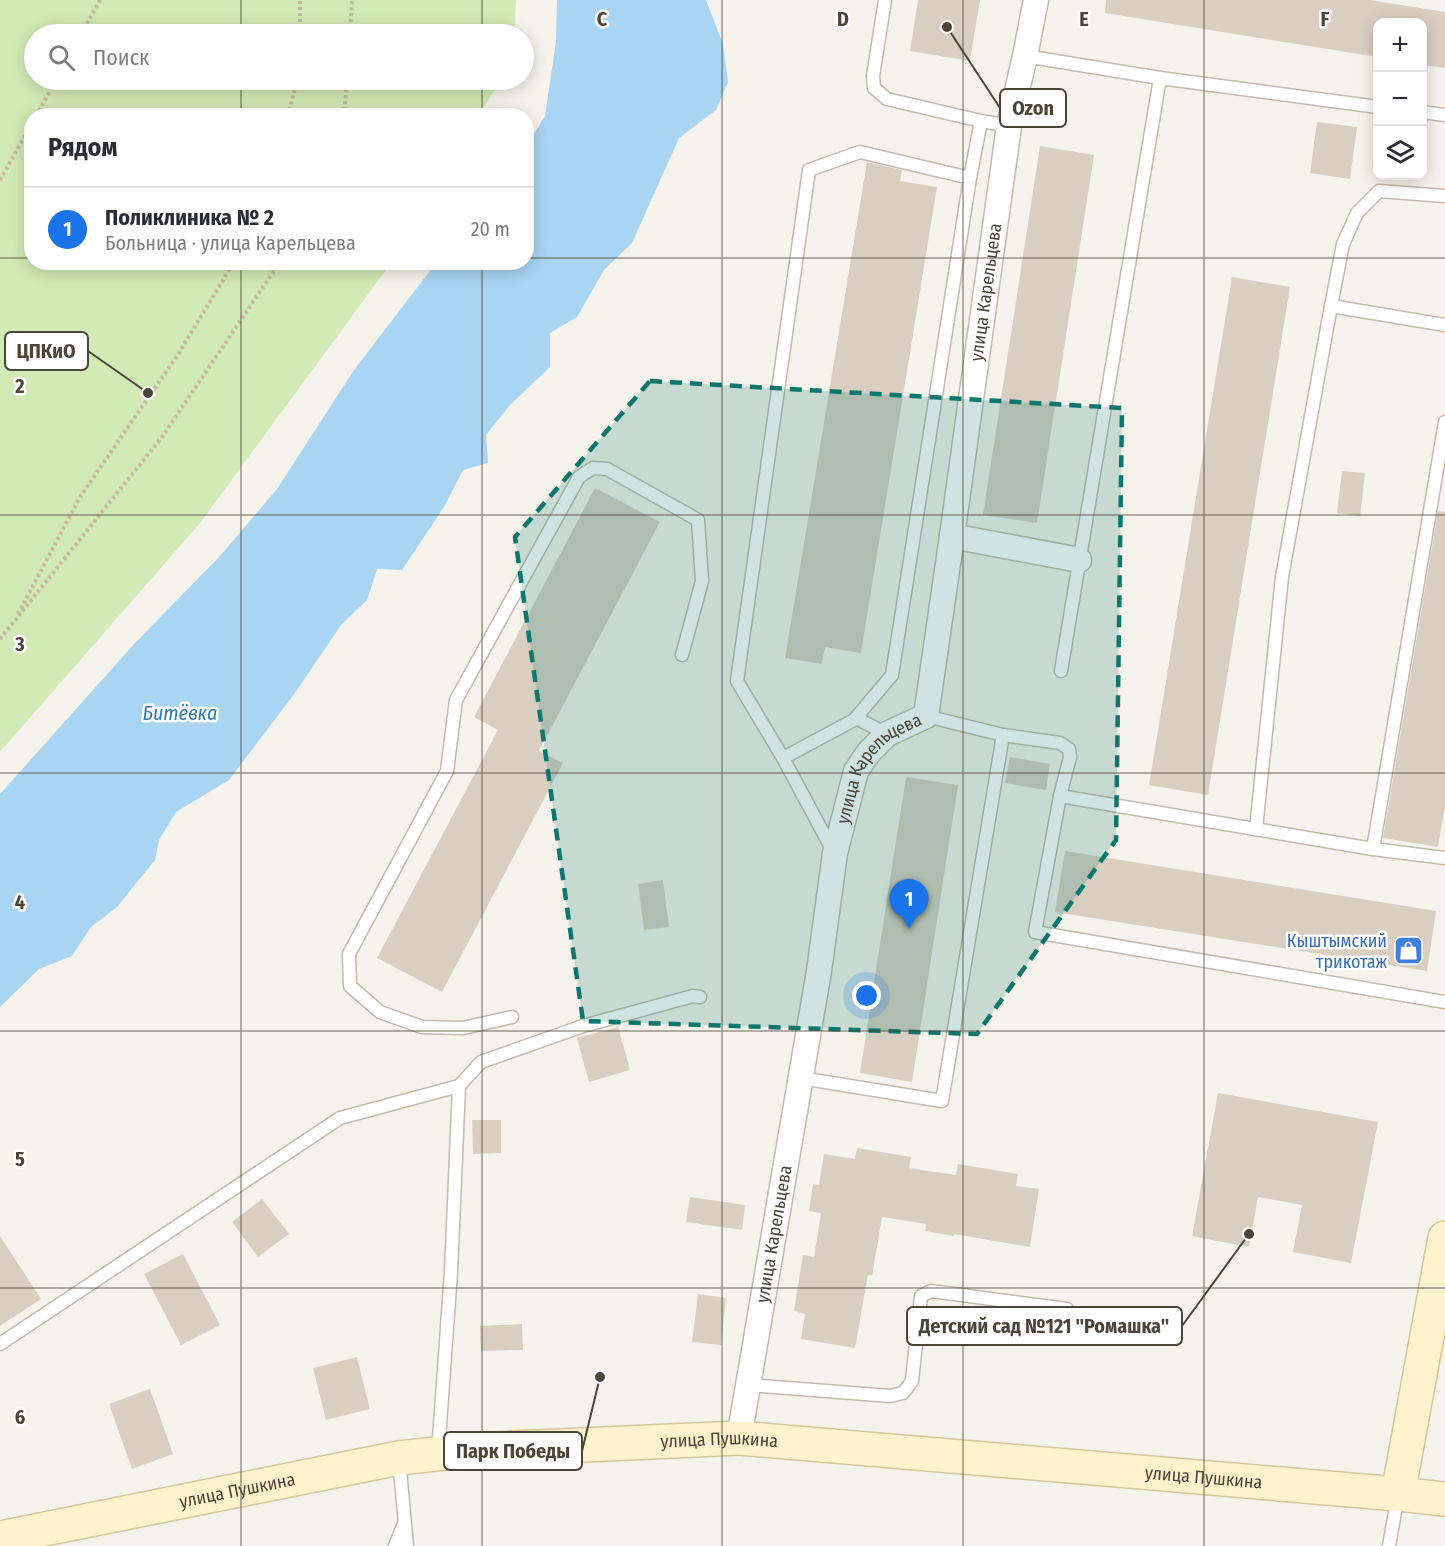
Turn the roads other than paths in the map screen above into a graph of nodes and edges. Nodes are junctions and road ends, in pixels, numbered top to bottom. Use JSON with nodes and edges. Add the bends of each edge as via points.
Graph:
{"nodes":[{"id":1,"x":885,"y":0,"type":"edge"},
{"id":2,"x":1036,"y":0,"type":"edge"},
{"id":3,"x":1025,"y":56,"type":"junction"},
{"id":4,"x":1160,"y":78,"type":"junction"},
{"id":5,"x":1373,"y":105,"type":"edge"},
{"id":6,"x":1427,"y":113,"type":"edge"},
{"id":7,"x":1445,"y":115,"type":"edge"},
{"id":8,"x":981,"y":121,"type":"junction"},
{"id":9,"x":1009,"y":126,"type":"junction"},
{"id":10,"x":970,"y":178,"type":"junction"},
{"id":11,"x":1445,"y":196,"type":"edge"},
{"id":12,"x":1331,"y":306,"type":"junction"},
{"id":13,"x":1445,"y":325,"type":"edge"},
{"id":14,"x":1445,"y":422,"type":"edge"},
{"id":15,"x":1432,"y":502,"type":"junction"},
{"id":16,"x":1445,"y":504,"type":"edge"},
{"id":17,"x":952,"y":536,"type":"junction"},
{"id":18,"x":1079,"y":560,"type":"junction"},
{"id":19,"x":682,"y":655,"type":"dead end"},
{"id":20,"x":1061,"y":671,"type":"dead end"},
{"id":21,"x":926,"y":716,"type":"junction"},
{"id":22,"x":856,"y":718,"type":"junction"},
{"id":23,"x":886,"y":734,"type":"junction"},
{"id":24,"x":1003,"y":735,"type":"junction"},
{"id":25,"x":783,"y":758,"type":"junction"},
{"id":26,"x":1060,"y":796,"type":"junction"},
{"id":27,"x":1256,"y":829,"type":"junction"},
{"id":28,"x":1373,"y":849,"type":"junction"},
{"id":29,"x":835,"y":853,"type":"junction"},
{"id":30,"x":1445,"y":858,"type":"edge"},
{"id":31,"x":700,"y":997,"type":"dead end"},
{"id":32,"x":1445,"y":1002,"type":"edge"},
{"id":33,"x":512,"y":1017,"type":"dead end"},
{"id":34,"x":801,"y":1078,"type":"junction"},
{"id":35,"x":459,"y":1086,"type":"junction"},
{"id":36,"x":1445,"y":1238,"type":"edge"},
{"id":37,"x":1067,"y":1309,"type":"dead end"},
{"id":38,"x":0,"y":1344,"type":"edge"},
{"id":39,"x":748,"y":1385,"type":"junction"},
{"id":40,"x":739,"y":1438,"type":"junction"},
{"id":41,"x":438,"y":1453,"type":"junction"},
{"id":42,"x":399,"y":1458,"type":"junction"},
{"id":43,"x":1398,"y":1494,"type":"junction"},
{"id":44,"x":1445,"y":1499,"type":"edge"},
{"id":45,"x":405,"y":1522,"type":"junction"},
{"id":46,"x":3,"y":1536,"type":"edge"},
{"id":47,"x":395,"y":1546,"type":"edge"},
{"id":48,"x":406,"y":1546,"type":"edge"},
{"id":49,"x":1389,"y":1546,"type":"edge"}],
"edges":[{"from":1,"to":8,"type":"lane","via":[[874,88],[887,99]]},
{"from":2,"to":3,"type":"street","name":"улица Карельцева"},
{"from":3,"to":4,"type":"lane"},
{"from":3,"to":9,"type":"street","name":"улица Карельцева"},
{"from":4,"to":5,"type":"lane"},
{"from":4,"to":18,"type":"lane"},
{"from":6,"to":7,"type":"lane"},
{"from":8,"to":9,"type":"lane"},
{"from":8,"to":10,"type":"lane"},
{"from":9,"to":17,"type":"street","name":"улица Карельцева"},
{"from":10,"to":22,"type":"lane","via":[[892,675]]},
{"from":10,"to":25,"type":"lane","via":[[860,152],[809,170],[736,681]]},
{"from":11,"to":12,"type":"lane","via":[[1379,191],[1357,213],[1343,244]]},
{"from":12,"to":13,"type":"lane"},
{"from":12,"to":27,"type":"lane","via":[[1282,577]]},
{"from":14,"to":15,"type":"lane"},
{"from":15,"to":16,"type":"lane"},
{"from":15,"to":28,"type":"lane"},
{"from":17,"to":18,"type":"street"},
{"from":17,"to":21,"type":"street","name":"улица Карельцева"},
{"from":18,"to":20,"type":"lane"},
{"from":19,"to":33,"type":"lane","via":[[702,581],[698,520],[607,469],[593,468],[579,477],[456,700],[447,771],[349,954],[350,986],[380,1012],[422,1027],[463,1028]]},
{"from":21,"to":23,"type":"street","name":"улица Карельцева"},
{"from":21,"to":24,"type":"lane"},
{"from":22,"to":23,"type":"lane"},
{"from":22,"to":25,"type":"lane"},
{"from":23,"to":29,"type":"street","name":"улица Карельцева","via":[[856,771]]},
{"from":24,"to":26,"type":"lane","via":[[1060,743],[1069,748]]},
{"from":24,"to":34,"type":"lane","via":[[942,1101]]},
{"from":25,"to":29,"type":"lane"},
{"from":26,"to":27,"type":"lane"},
{"from":26,"to":32,"type":"lane","via":[[1035,932]]},
{"from":27,"to":28,"type":"lane"},
{"from":28,"to":30,"type":"lane"},
{"from":29,"to":34,"type":"street","name":"улица Карельцева"},
{"from":31,"to":35,"type":"lane","via":[[583,1026],[481,1062]]},
{"from":34,"to":39,"type":"street","name":"улица Карельцева"},
{"from":35,"to":38,"type":"lane","via":[[340,1118]]},
{"from":35,"to":41,"type":"lane"},
{"from":36,"to":43,"type":"main road"},
{"from":37,"to":39,"type":"lane","via":[[931,1291],[921,1296],[912,1381],[903,1393],[890,1396]]},
{"from":39,"to":40,"type":"street","name":"улица Карельцева"},
{"from":40,"to":41,"type":"main road","name":"улица Пушкина"},
{"from":40,"to":43,"type":"main road","name":"улица Пушкина"},
{"from":41,"to":42,"type":"main road","name":"улица Пушкина"},
{"from":42,"to":45,"type":"lane"},
{"from":42,"to":46,"type":"main road","name":"улица Пушкина"},
{"from":43,"to":44,"type":"main road","name":"улица Пушкина"},
{"from":43,"to":49,"type":"lane"},
{"from":45,"to":47,"type":"lane"},
{"from":45,"to":48,"type":"lane"}]}
